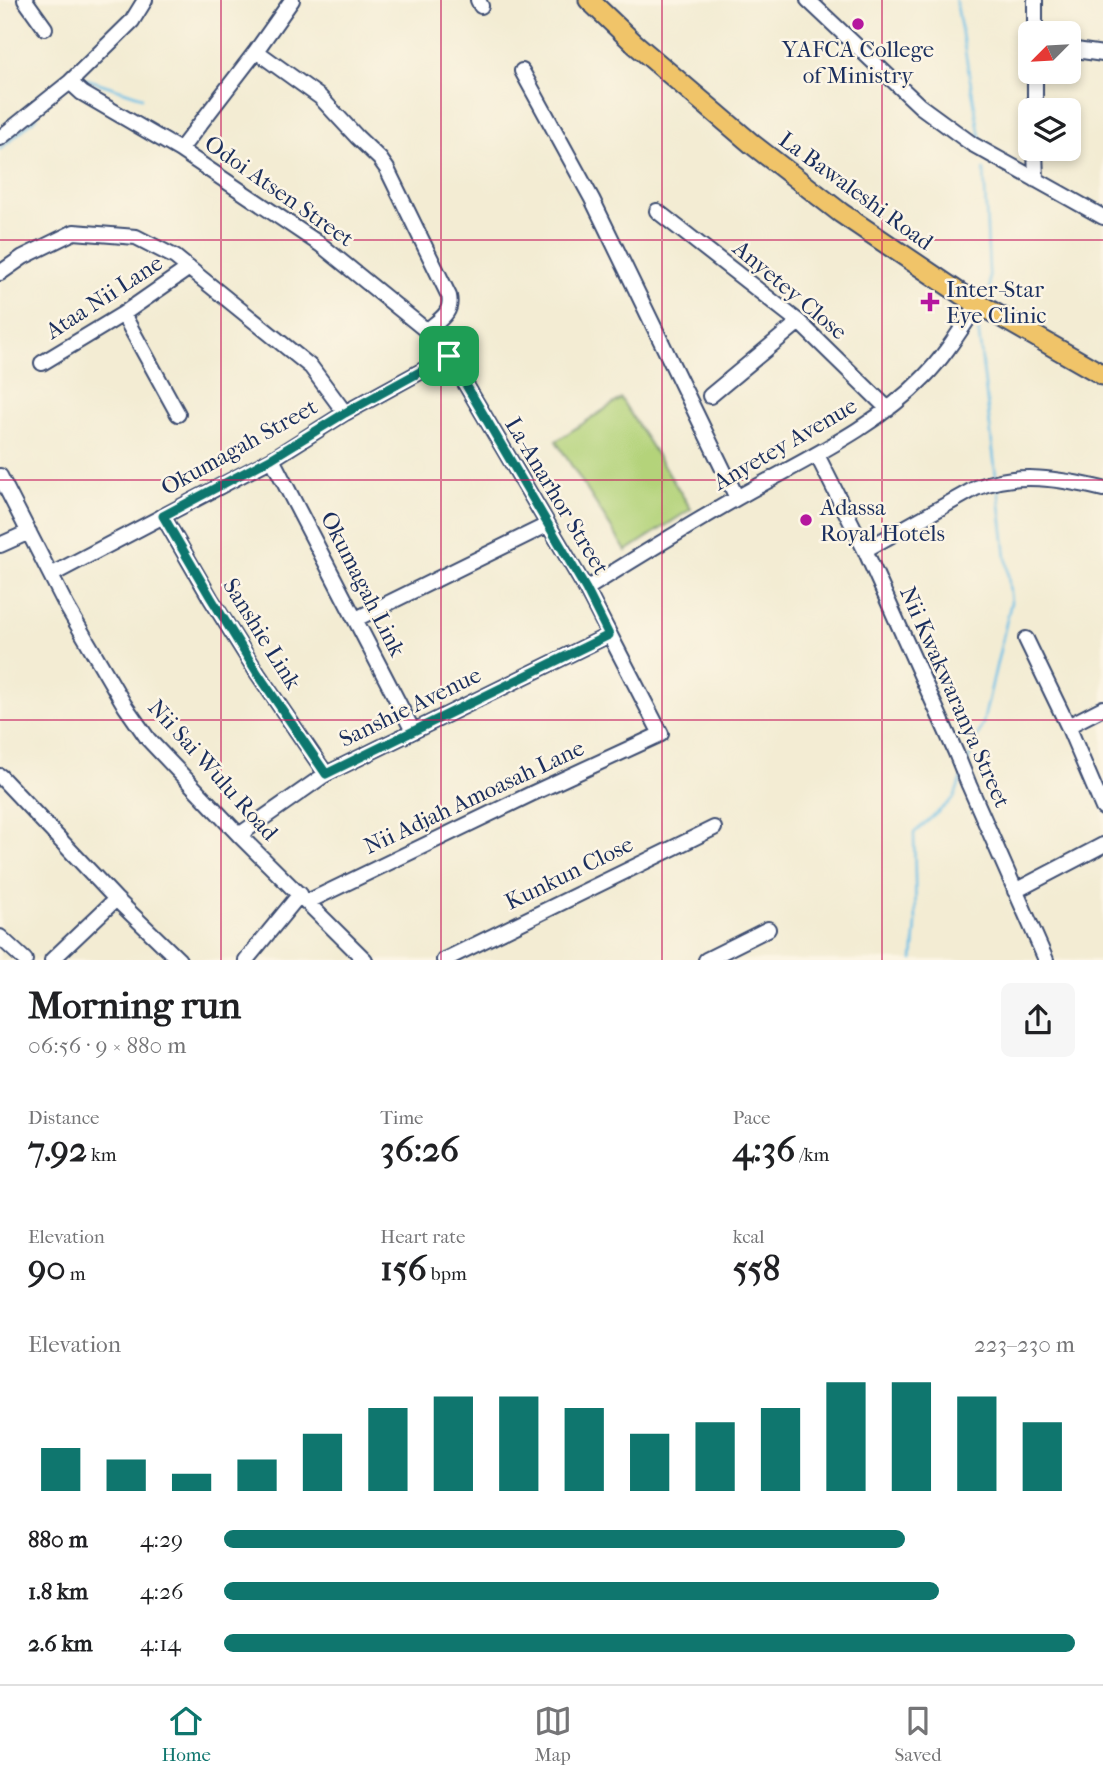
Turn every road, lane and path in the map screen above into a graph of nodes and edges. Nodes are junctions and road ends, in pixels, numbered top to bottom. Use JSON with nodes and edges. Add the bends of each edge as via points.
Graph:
{"nodes":[{"id":1,"x":25,"y":0,"type":"edge"},
{"id":2,"x":145,"y":0,"type":"edge"},
{"id":3,"x":292,"y":0,"type":"edge"},
{"id":4,"x":589,"y":0,"type":"edge"},
{"id":5,"x":808,"y":0,"type":"edge"},
{"id":6,"x":1035,"y":0,"type":"edge"},
{"id":7,"x":601,"y":7,"type":"edge"},
{"id":8,"x":1034,"y":21,"type":"edge"},
{"id":9,"x":45,"y":28,"type":"dead end"},
{"id":10,"x":256,"y":51,"type":"junction"},
{"id":11,"x":1082,"y":51,"type":"edge"},
{"id":12,"x":1103,"y":54,"type":"edge"},
{"id":13,"x":522,"y":71,"type":"dead end"},
{"id":14,"x":75,"y":86,"type":"junction"},
{"id":15,"x":0,"y":138,"type":"edge"},
{"id":16,"x":180,"y":150,"type":"junction"},
{"id":17,"x":1035,"y":161,"type":"edge"},
{"id":18,"x":1036,"y":180,"type":"junction"},
{"id":19,"x":657,"y":211,"type":"dead end"},
{"id":20,"x":1103,"y":217,"type":"edge"},
{"id":21,"x":189,"y":268,"type":"junction"},
{"id":22,"x":0,"y":273,"type":"edge"},
{"id":23,"x":978,"y":304,"type":"junction"},
{"id":24,"x":123,"y":314,"type":"junction"},
{"id":25,"x":799,"y":322,"type":"junction"},
{"id":26,"x":427,"y":331,"type":"junction"},
{"id":27,"x":449,"y":356,"type":"junction"},
{"id":28,"x":42,"y":363,"type":"dead end"},
{"id":29,"x":1103,"y":375,"type":"edge"},
{"id":30,"x":710,"y":396,"type":"dead end"},
{"id":31,"x":888,"y":409,"type":"junction"},
{"id":32,"x":345,"y":413,"type":"junction"},
{"id":33,"x":178,"y":414,"type":"dead end"},
{"id":34,"x":817,"y":455,"type":"junction"},
{"id":35,"x":272,"y":458,"type":"junction"},
{"id":36,"x":0,"y":476,"type":"edge"},
{"id":37,"x":1103,"y":489,"type":"edge"},
{"id":38,"x":737,"y":498,"type":"junction"},
{"id":39,"x":163,"y":516,"type":"junction"},
{"id":40,"x":547,"y":525,"type":"junction"},
{"id":41,"x":29,"y":532,"type":"junction"},
{"id":42,"x":0,"y":545,"type":"edge"},
{"id":43,"x":865,"y":550,"type":"junction"},
{"id":44,"x":51,"y":575,"type":"junction"},
{"id":45,"x":586,"y":589,"type":"junction"},
{"id":46,"x":356,"y":619,"type":"junction"},
{"id":47,"x":609,"y":635,"type":"junction"},
{"id":48,"x":1026,"y":639,"type":"dead end"},
{"id":49,"x":1103,"y":708,"type":"edge"},
{"id":50,"x":1068,"y":726,"type":"junction"},
{"id":51,"x":413,"y":731,"type":"junction"},
{"id":52,"x":661,"y":734,"type":"joint"},
{"id":53,"x":326,"y":774,"type":"junction"},
{"id":54,"x":0,"y":776,"type":"edge"},
{"id":55,"x":1103,"y":808,"type":"edge"},
{"id":56,"x":714,"y":828,"type":"dead end"},
{"id":57,"x":240,"y":835,"type":"junction"},
{"id":58,"x":1103,"y":845,"type":"edge"},
{"id":59,"x":1015,"y":891,"type":"junction"},
{"id":60,"x":304,"y":898,"type":"junction"},
{"id":61,"x":116,"y":900,"type":"junction"},
{"id":62,"x":768,"y":929,"type":"dead end"},
{"id":63,"x":0,"y":937,"type":"edge"},
{"id":64,"x":25,"y":960,"type":"edge"},
{"id":65,"x":52,"y":960,"type":"edge"},
{"id":66,"x":179,"y":960,"type":"edge"},
{"id":67,"x":246,"y":960,"type":"edge"},
{"id":68,"x":365,"y":960,"type":"edge"},
{"id":69,"x":444,"y":960,"type":"edge"},
{"id":70,"x":706,"y":960,"type":"edge"},
{"id":71,"x":1046,"y":960,"type":"edge"}],
"edges":[{"from":1,"to":9,"type":"street"},
{"from":2,"to":14,"type":"street"},
{"from":3,"to":10,"type":"street"},
{"from":4,"to":7,"type":"main road","name":"La Bawaleshi Road"},
{"from":5,"to":18,"type":"street","via":[[920,106],[972,144]]},
{"from":6,"to":8,"type":"street"},
{"from":7,"to":23,"type":"main road","name":"La Bawaleshi Road","via":[[635,44],[752,145],[841,213]]},
{"from":10,"to":16,"type":"street"},
{"from":10,"to":26,"type":"street","via":[[320,97],[387,169],[449,296],[449,310]]},
{"from":11,"to":12,"type":"street"},
{"from":13,"to":38,"type":"street","via":[[583,182]]},
{"from":14,"to":15,"type":"street"},
{"from":14,"to":16,"type":"street","name":"Odoi Atsen Street"},
{"from":16,"to":26,"type":"street","name":"Odoi Atsen Street","via":[[321,245]]},
{"from":17,"to":18,"type":"street"},
{"from":18,"to":20,"type":"street"},
{"from":19,"to":25,"type":"street","name":"Anyetey Close"},
{"from":21,"to":22,"type":"street","via":[[136,237],[74,232]]},
{"from":21,"to":24,"type":"street","name":"Ataa Nii Lane"},
{"from":21,"to":32,"type":"street","via":[[311,367]]},
{"from":23,"to":29,"type":"main road","name":"La Bawaleshi Road"},
{"from":23,"to":31,"type":"street","name":"Anyetey Avenue","via":[[925,377]]},
{"from":24,"to":28,"type":"street","name":"Ataa Nii Lane"},
{"from":24,"to":33,"type":"street"},
{"from":25,"to":30,"type":"street"},
{"from":25,"to":31,"type":"street","name":"Anyetey Close"},
{"from":26,"to":27,"type":"street","name":"Odoi Atsen Street"},
{"from":27,"to":32,"type":"street","name":"Okumagah Street"},
{"from":27,"to":40,"type":"street","name":"La-Anarhor Street"},
{"from":31,"to":34,"type":"street","name":"Anyetey Avenue"},
{"from":32,"to":35,"type":"street","name":"Okumagah Street"},
{"from":34,"to":38,"type":"street","name":"Anyetey Avenue"},
{"from":34,"to":43,"type":"street","name":"Nii Kwakwaranya Street"},
{"from":35,"to":39,"type":"street","name":"Okumagah Street"},
{"from":35,"to":46,"type":"street","name":"Okumagah Link"},
{"from":36,"to":41,"type":"street","name":"Nii Sai Wulu Road"},
{"from":37,"to":43,"type":"street","via":[[1065,480],[999,480],[976,488]]},
{"from":38,"to":45,"type":"street","name":"Anyetey Avenue"},
{"from":39,"to":44,"type":"street","name":"Okumagah Street"},
{"from":39,"to":53,"type":"street","name":"Sanshie Link","via":[[258,674]]},
{"from":40,"to":45,"type":"street","name":"La-Anarhor Street"},
{"from":40,"to":46,"type":"street"},
{"from":41,"to":42,"type":"street"},
{"from":41,"to":44,"type":"street","name":"Nii Sai Wulu Road"},
{"from":43,"to":59,"type":"street","name":"Nii Kwakwaranya Street"},
{"from":44,"to":57,"type":"street","name":"Nii Sai Wulu Road","via":[[148,739]]},
{"from":45,"to":47,"type":"street","name":"La-Anarhor Street"},
{"from":46,"to":51,"type":"street","name":"Okumagah Link"},
{"from":47,"to":51,"type":"street","name":"Sanshie Avenue"},
{"from":47,"to":52,"type":"street","name":"La-Anarhor Street"},
{"from":48,"to":50,"type":"street"},
{"from":49,"to":50,"type":"street"},
{"from":50,"to":55,"type":"street"},
{"from":51,"to":53,"type":"street","name":"Sanshie Avenue"},
{"from":52,"to":60,"type":"street","name":"Nii Adjah Amoasah Lane"},
{"from":53,"to":57,"type":"street","name":"Sanshie Avenue"},
{"from":54,"to":61,"type":"street"},
{"from":56,"to":69,"type":"street","name":"Kunkun Close"},
{"from":57,"to":60,"type":"street","name":"Nii Sai Wulu Road"},
{"from":58,"to":59,"type":"street"},
{"from":59,"to":71,"type":"street","name":"Nii Kwakwaranya Street"},
{"from":60,"to":67,"type":"street"},
{"from":60,"to":68,"type":"street","name":"Nii Sai Wulu Road"},
{"from":61,"to":65,"type":"street"},
{"from":61,"to":66,"type":"street"},
{"from":62,"to":70,"type":"street"},
{"from":63,"to":64,"type":"street"}]}
